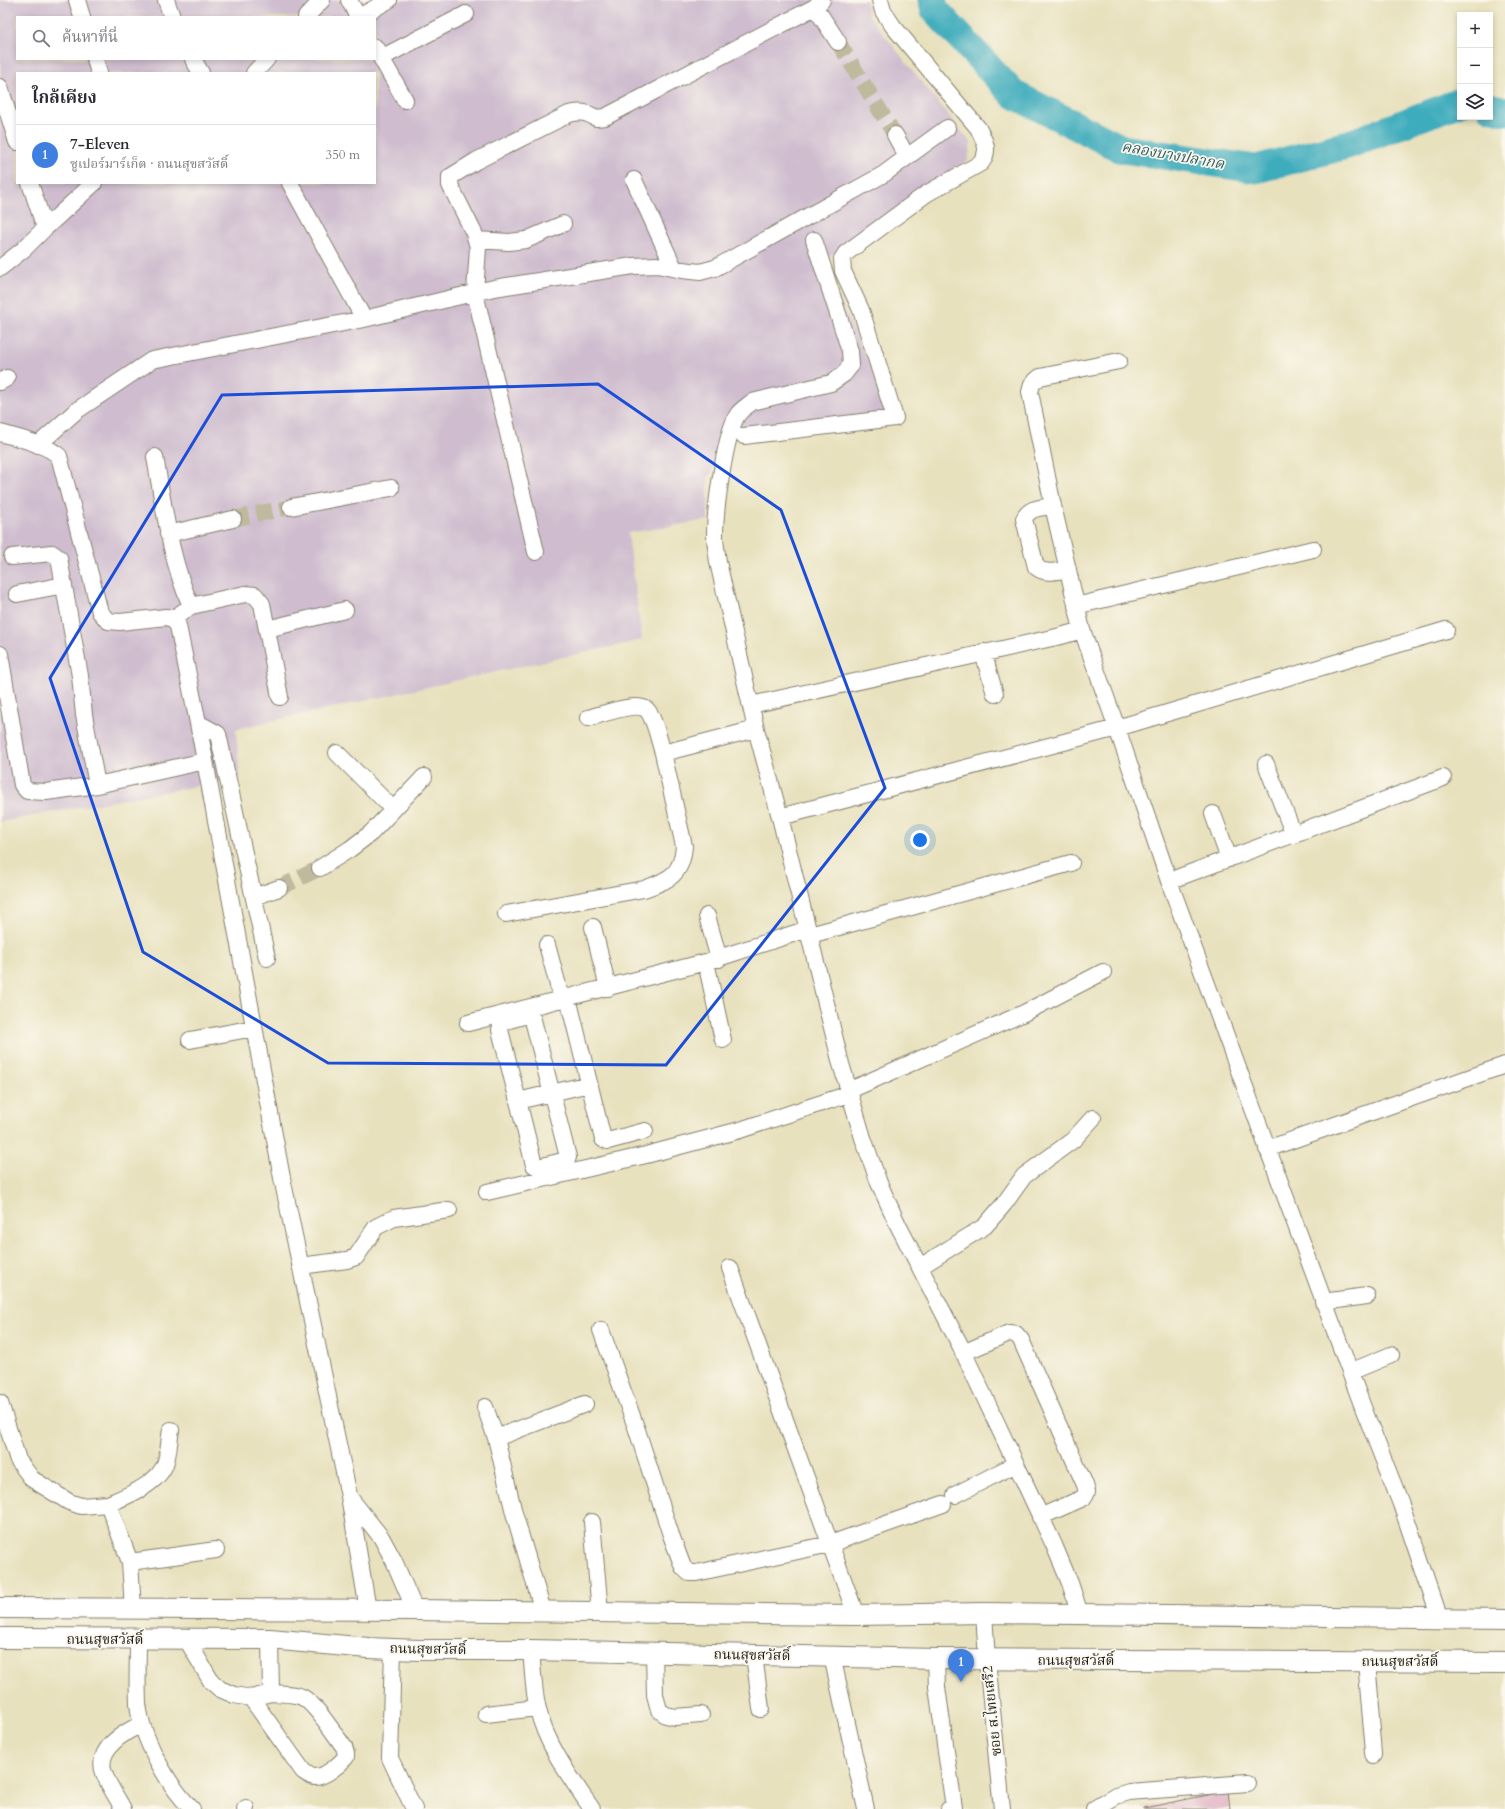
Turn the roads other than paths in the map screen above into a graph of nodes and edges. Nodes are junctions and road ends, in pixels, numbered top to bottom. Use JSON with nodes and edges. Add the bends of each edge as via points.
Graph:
{"nodes":[{"id":1,"x":77,"y":0,"type":"edge"},
{"id":2,"x":166,"y":0,"type":"edge"},
{"id":3,"x":322,"y":0,"type":"edge"},
{"id":4,"x":349,"y":0,"type":"edge"},
{"id":5,"x":388,"y":0,"type":"edge"},
{"id":6,"x":880,"y":0,"type":"edge"},
{"id":7,"x":818,"y":3,"type":"edge"},
{"id":8,"x":466,"y":14,"type":"dead end"},
{"id":9,"x":82,"y":16,"type":"edge"},
{"id":10,"x":172,"y":16,"type":"edge"},
{"id":11,"x":307,"y":16,"type":"edge"},
{"id":12,"x":358,"y":16,"type":"edge"},
{"id":13,"x":361,"y":16,"type":"edge"},
{"id":14,"x":838,"y":42,"type":"tunnel mouth"},
{"id":15,"x":378,"y":53,"type":"edge"},
{"id":16,"x":95,"y":60,"type":"edge"},
{"id":17,"x":194,"y":60,"type":"edge"},
{"id":18,"x":266,"y":60,"type":"edge"},
{"id":19,"x":99,"y":72,"type":"edge"},
{"id":20,"x":200,"y":72,"type":"edge"},
{"id":21,"x":255,"y":72,"type":"edge"},
{"id":22,"x":0,"y":87,"type":"edge"},
{"id":23,"x":404,"y":100,"type":"dead end"},
{"id":24,"x":947,"y":128,"type":"dead end"},
{"id":25,"x":895,"y":135,"type":"tunnel mouth"},
{"id":26,"x":16,"y":139,"type":"edge"},
{"id":27,"x":907,"y":157,"type":"junction"},
{"id":28,"x":634,"y":180,"type":"dead end"},
{"id":29,"x":30,"y":184,"type":"edge"},
{"id":30,"x":93,"y":184,"type":"edge"},
{"id":31,"x":291,"y":184,"type":"edge"},
{"id":32,"x":563,"y":224,"type":"dead end"},
{"id":33,"x":45,"y":228,"type":"junction"},
{"id":34,"x":476,"y":240,"type":"junction"},
{"id":35,"x":814,"y":240,"type":"dead end"},
{"id":36,"x":0,"y":268,"type":"edge"},
{"id":37,"x":674,"y":268,"type":"junction"},
{"id":38,"x":475,"y":293,"type":"junction"},
{"id":39,"x":364,"y":319,"type":"junction"},
{"id":40,"x":1119,"y":361,"type":"dead end"},
{"id":41,"x":0,"y":433,"type":"edge"},
{"id":42,"x":744,"y":436,"type":"dead end"},
{"id":43,"x":38,"y":445,"type":"junction"},
{"id":44,"x":155,"y":457,"type":"dead end"},
{"id":45,"x":391,"y":488,"type":"dead end"},
{"id":46,"x":1053,"y":506,"type":"junction"},
{"id":47,"x":291,"y":507,"type":"tunnel mouth"},
{"id":48,"x":233,"y":519,"type":"tunnel mouth"},
{"id":49,"x":168,"y":534,"type":"junction"},
{"id":50,"x":1314,"y":549,"type":"dead end"},
{"id":51,"x":536,"y":552,"type":"dead end"},
{"id":52,"x":12,"y":557,"type":"dead end"},
{"id":53,"x":1068,"y":569,"type":"junction"},
{"id":54,"x":64,"y":585,"type":"junction"},
{"id":55,"x":17,"y":594,"type":"dead end"},
{"id":56,"x":191,"y":606,"type":"junction"},
{"id":57,"x":1076,"y":606,"type":"junction"},
{"id":58,"x":345,"y":610,"type":"dead end"},
{"id":59,"x":173,"y":619,"type":"junction"},
{"id":60,"x":267,"y":629,"type":"junction"},
{"id":61,"x":1082,"y":630,"type":"junction"},
{"id":62,"x":1446,"y":630,"type":"dead end"},
{"id":63,"x":983,"y":652,"type":"junction"},
{"id":64,"x":0,"y":654,"type":"edge"},
{"id":65,"x":996,"y":694,"type":"dead end"},
{"id":66,"x":280,"y":697,"type":"dead end"},
{"id":67,"x":751,"y":705,"type":"junction"},
{"id":68,"x":588,"y":718,"type":"dead end"},
{"id":69,"x":198,"y":723,"type":"junction"},
{"id":70,"x":1118,"y":728,"type":"junction"},
{"id":71,"x":756,"y":729,"type":"junction"},
{"id":72,"x":336,"y":753,"type":"dead end"},
{"id":73,"x":663,"y":753,"type":"junction"},
{"id":74,"x":205,"y":761,"type":"junction"},
{"id":75,"x":1266,"y":764,"type":"dead end"},
{"id":76,"x":424,"y":777,"type":"dead end"},
{"id":77,"x":1443,"y":778,"type":"dead end"},
{"id":78,"x":97,"y":785,"type":"junction"},
{"id":79,"x":393,"y":809,"type":"junction"},
{"id":80,"x":1213,"y":814,"type":"dead end"},
{"id":81,"x":780,"y":817,"type":"junction"},
{"id":82,"x":1294,"y":835,"type":"junction"},
{"id":83,"x":1229,"y":859,"type":"junction"},
{"id":84,"x":1071,"y":863,"type":"dead end"},
{"id":85,"x":320,"y":868,"type":"tunnel mouth"},
{"id":86,"x":248,"y":874,"type":"junction"},
{"id":87,"x":226,"y":878,"type":"junction"},
{"id":88,"x":1169,"y":881,"type":"junction"},
{"id":89,"x":279,"y":888,"type":"tunnel mouth"},
{"id":90,"x":254,"y":897,"type":"junction"},
{"id":91,"x":506,"y":914,"type":"dead end"},
{"id":92,"x":707,"y":916,"type":"dead end"},
{"id":93,"x":593,"y":927,"type":"dead end"},
{"id":94,"x":809,"y":932,"type":"junction"},
{"id":95,"x":547,"y":944,"type":"dead end"},
{"id":96,"x":267,"y":958,"type":"dead end"},
{"id":97,"x":712,"y":961,"type":"junction"},
{"id":98,"x":1103,"y":972,"type":"dead end"},
{"id":99,"x":608,"y":988,"type":"junction"},
{"id":100,"x":565,"y":999,"type":"junction"},
{"id":101,"x":468,"y":1023,"type":"dead end"},
{"id":102,"x":254,"y":1028,"type":"junction"},
{"id":103,"x":190,"y":1040,"type":"dead end"},
{"id":104,"x":723,"y":1040,"type":"dead end"},
{"id":105,"x":1505,"y":1065,"type":"edge"},
{"id":106,"x":589,"y":1084,"type":"junction"},
{"id":107,"x":849,"y":1092,"type":"junction"},
{"id":108,"x":552,"y":1093,"type":"junction"},
{"id":109,"x":518,"y":1101,"type":"junction"},
{"id":110,"x":1093,"y":1118,"type":"dead end"},
{"id":111,"x":645,"y":1131,"type":"dead end"},
{"id":112,"x":1267,"y":1149,"type":"junction"},
{"id":113,"x":487,"y":1192,"type":"dead end"},
{"id":114,"x":449,"y":1210,"type":"dead end"},
{"id":115,"x":300,"y":1266,"type":"junction"},
{"id":116,"x":920,"y":1267,"type":"junction"},
{"id":117,"x":730,"y":1268,"type":"dead end"},
{"id":118,"x":1367,"y":1296,"type":"dead end"},
{"id":119,"x":1323,"y":1302,"type":"junction"},
{"id":120,"x":601,"y":1330,"type":"dead end"},
{"id":121,"x":963,"y":1353,"type":"junction"},
{"id":122,"x":1391,"y":1355,"type":"dead end"},
{"id":123,"x":1350,"y":1372,"type":"junction"},
{"id":124,"x":0,"y":1403,"type":"edge"},
{"id":125,"x":585,"y":1404,"type":"dead end"},
{"id":126,"x":486,"y":1407,"type":"dead end"},
{"id":127,"x":171,"y":1430,"type":"dead end"},
{"id":128,"x":496,"y":1438,"type":"junction"},
{"id":129,"x":1016,"y":1464,"type":"junction"},
{"id":130,"x":349,"y":1496,"type":"junction"},
{"id":131,"x":108,"y":1504,"type":"junction"},
{"id":132,"x":1040,"y":1517,"type":"junction"},
{"id":133,"x":592,"y":1522,"type":"dead end"},
{"id":134,"x":830,"y":1544,"type":"junction"},
{"id":135,"x":216,"y":1550,"type":"dead end"},
{"id":136,"x":130,"y":1562,"type":"junction"},
{"id":137,"x":0,"y":1608,"type":"edge"},
{"id":138,"x":133,"y":1609,"type":"junction"},
{"id":139,"x":368,"y":1610,"type":"junction"},
{"id":140,"x":415,"y":1610,"type":"junction"},
{"id":141,"x":543,"y":1611,"type":"junction"},
{"id":142,"x":600,"y":1612,"type":"junction"},
{"id":143,"x":984,"y":1613,"type":"junction"},
{"id":144,"x":1080,"y":1614,"type":"junction"},
{"id":145,"x":856,"y":1615,"type":"junction"},
{"id":146,"x":1440,"y":1619,"type":"junction"},
{"id":147,"x":1505,"y":1619,"type":"edge"},
{"id":148,"x":0,"y":1638,"type":"edge"},
{"id":149,"x":138,"y":1639,"type":"junction"},
{"id":150,"x":270,"y":1639,"type":"junction"},
{"id":151,"x":187,"y":1640,"type":"junction"},
{"id":152,"x":392,"y":1649,"type":"junction"},
{"id":153,"x":531,"y":1650,"type":"junction"},
{"id":154,"x":654,"y":1652,"type":"junction"},
{"id":155,"x":754,"y":1655,"type":"junction"},
{"id":156,"x":832,"y":1656,"type":"junction"},
{"id":157,"x":936,"y":1660,"type":"junction"},
{"id":158,"x":987,"y":1660,"type":"junction"},
{"id":159,"x":1366,"y":1661,"type":"junction"},
{"id":160,"x":1505,"y":1662,"type":"edge"},
{"id":161,"x":271,"y":1693,"type":"junction"},
{"id":162,"x":251,"y":1698,"type":"junction"},
{"id":163,"x":537,"y":1708,"type":"junction"},
{"id":164,"x":761,"y":1709,"type":"dead end"},
{"id":165,"x":486,"y":1714,"type":"dead end"},
{"id":166,"x":701,"y":1715,"type":"dead end"},
{"id":167,"x":142,"y":1724,"type":"junction"},
{"id":168,"x":1374,"y":1754,"type":"dead end"},
{"id":169,"x":1247,"y":1783,"type":"dead end"},
{"id":170,"x":123,"y":1809,"type":"edge"},
{"id":171,"x":192,"y":1809,"type":"edge"},
{"id":172,"x":414,"y":1809,"type":"edge"},
{"id":173,"x":592,"y":1809,"type":"edge"},
{"id":174,"x":866,"y":1809,"type":"edge"},
{"id":175,"x":953,"y":1809,"type":"edge"},
{"id":176,"x":1002,"y":1809,"type":"edge"},
{"id":177,"x":1094,"y":1809,"type":"edge"}],
"edges":[{"from":1,"to":9,"type":"street"},
{"from":2,"to":10,"type":"street"},
{"from":3,"to":11,"type":"street"},
{"from":4,"to":12,"type":"street"},
{"from":5,"to":13,"type":"street"},
{"from":6,"to":42,"type":"street","via":[[892,26],[978,128],[986,145],[987,156],[981,163],[926,194],[846,253],[842,259],[843,271],[860,310],[895,418]]},
{"from":7,"to":14,"type":"street"},
{"from":7,"to":34,"type":"street","via":[[605,117],[596,118],[579,112],[569,114],[456,173],[450,178],[450,185]]},
{"from":8,"to":15,"type":"street"},
{"from":15,"to":23,"type":"street"},
{"from":16,"to":19,"type":"street"},
{"from":17,"to":20,"type":"street"},
{"from":18,"to":21,"type":"street"},
{"from":22,"to":26,"type":"street"},
{"from":24,"to":27,"type":"street"},
{"from":25,"to":27,"type":"street"},
{"from":27,"to":37,"type":"street","via":[[884,174],[715,268],[700,272]]},
{"from":28,"to":37,"type":"street"},
{"from":29,"to":33,"type":"street"},
{"from":30,"to":33,"type":"street"},
{"from":31,"to":39,"type":"street"},
{"from":32,"to":34,"type":"street","via":[[526,240]]},
{"from":33,"to":36,"type":"street"},
{"from":34,"to":38,"type":"street","via":[[478,247]]},
{"from":35,"to":67,"type":"street","via":[[850,351],[851,365],[844,374],[831,383],[752,402],[743,408],[737,415],[727,442],[717,513],[715,536],[718,562]]},
{"from":37,"to":38,"type":"street","via":[[657,265],[633,266]]},
{"from":38,"to":39,"type":"street"},
{"from":38,"to":51,"type":"street"},
{"from":39,"to":43,"type":"street","via":[[152,360],[76,411]]},
{"from":40,"to":46,"type":"street","via":[[1040,377],[1032,384],[1030,392]]},
{"from":41,"to":43,"type":"street"},
{"from":43,"to":59,"type":"street","via":[[54,452],[61,462],[100,612],[108,621],[166,617]]},
{"from":44,"to":49,"type":"street"},
{"from":45,"to":47,"type":"street"},
{"from":46,"to":53,"type":"street"},
{"from":46,"to":53,"type":"street","via":[[1031,510],[1024,519],[1036,567],[1047,573]]},
{"from":48,"to":49,"type":"street"},
{"from":49,"to":56,"type":"street"},
{"from":50,"to":57,"type":"street"},
{"from":52,"to":54,"type":"street","via":[[56,555],[59,558]]},
{"from":53,"to":57,"type":"street"},
{"from":54,"to":55,"type":"street"},
{"from":54,"to":78,"type":"street"},
{"from":56,"to":59,"type":"street"},
{"from":56,"to":60,"type":"street","via":[[244,594],[255,595],[262,604]]},
{"from":57,"to":61,"type":"street"},
{"from":58,"to":60,"type":"street"},
{"from":59,"to":69,"type":"street","via":[[178,626]]},
{"from":60,"to":66,"type":"street"},
{"from":61,"to":63,"type":"street"},
{"from":61,"to":70,"type":"street"},
{"from":62,"to":70,"type":"street"},
{"from":63,"to":65,"type":"street"},
{"from":63,"to":67,"type":"street"},
{"from":64,"to":78,"type":"street","via":[[22,785],[27,791],[34,793]]},
{"from":67,"to":71,"type":"street"},
{"from":68,"to":73,"type":"street","via":[[640,706],[651,716]]},
{"from":69,"to":74,"type":"street"},
{"from":69,"to":86,"type":"street","via":[[218,734]]},
{"from":70,"to":81,"type":"street"},
{"from":70,"to":88,"type":"street"},
{"from":71,"to":73,"type":"street"},
{"from":71,"to":81,"type":"street"},
{"from":72,"to":79,"type":"street"},
{"from":73,"to":91,"type":"street","via":[[684,846],[683,860],[672,876],[644,889]]},
{"from":74,"to":78,"type":"street"},
{"from":74,"to":87,"type":"street"},
{"from":75,"to":82,"type":"street"},
{"from":76,"to":79,"type":"street"},
{"from":77,"to":82,"type":"street"},
{"from":79,"to":85,"type":"street","via":[[371,833]]},
{"from":80,"to":83,"type":"street"},
{"from":81,"to":94,"type":"street"},
{"from":82,"to":83,"type":"street"},
{"from":83,"to":88,"type":"street"},
{"from":84,"to":94,"type":"street"},
{"from":86,"to":87,"type":"street"},
{"from":86,"to":90,"type":"street"},
{"from":87,"to":102,"type":"street"},
{"from":88,"to":112,"type":"street"},
{"from":89,"to":90,"type":"street"},
{"from":90,"to":96,"type":"street"},
{"from":92,"to":97,"type":"street"},
{"from":93,"to":99,"type":"street"},
{"from":94,"to":97,"type":"street"},
{"from":94,"to":107,"type":"street"},
{"from":95,"to":100,"type":"street"},
{"from":97,"to":99,"type":"street"},
{"from":97,"to":104,"type":"street"},
{"from":98,"to":107,"type":"street","via":[[1024,1013]]},
{"from":99,"to":100,"type":"street"},
{"from":100,"to":101,"type":"street"},
{"from":100,"to":106,"type":"street"},
{"from":102,"to":103,"type":"street"},
{"from":102,"to":115,"type":"street"},
{"from":105,"to":112,"type":"street"},
{"from":106,"to":108,"type":"street"},
{"from":106,"to":111,"type":"street","via":[[603,1139]]},
{"from":107,"to":113,"type":"street","via":[[733,1132]]},
{"from":107,"to":116,"type":"street","via":[[879,1183]]},
{"from":108,"to":109,"type":"street"},
{"from":108,"to":109,"type":"street","via":[[568,1157],[567,1160],[538,1167],[534,1165]]},
{"from":108,"to":109,"type":"street","via":[[533,1020],[527,1015],[502,1022],[500,1025]]},
{"from":110,"to":116,"type":"street","via":[[1074,1140],[1024,1176],[985,1226]]},
{"from":112,"to":119,"type":"street"},
{"from":114,"to":115,"type":"street","via":[[394,1218],[376,1227],[356,1257]]},
{"from":115,"to":130,"type":"street"},
{"from":116,"to":121,"type":"street"},
{"from":117,"to":134,"type":"street"},
{"from":118,"to":119,"type":"street"},
{"from":119,"to":123,"type":"street"},
{"from":120,"to":134,"type":"street","via":[[671,1535],[684,1568],[689,1573]]},
{"from":121,"to":129,"type":"street"},
{"from":121,"to":132,"type":"street","via":[[1009,1333],[1016,1334],[1021,1340],[1086,1485],[1083,1498]]},
{"from":122,"to":123,"type":"street"},
{"from":123,"to":146,"type":"street","via":[[1401,1504]]},
{"from":124,"to":131,"type":"street","via":[[18,1460],[32,1479],[69,1502],[81,1506]]},
{"from":125,"to":128,"type":"street"},
{"from":126,"to":128,"type":"street"},
{"from":127,"to":131,"type":"street","via":[[166,1463],[157,1476],[139,1490]]},
{"from":128,"to":141,"type":"street","via":[[514,1513]]},
{"from":129,"to":132,"type":"street"},
{"from":129,"to":134,"type":"street","via":[[949,1500]]},
{"from":130,"to":139,"type":"street"},
{"from":130,"to":140,"type":"street","via":[[381,1537]]},
{"from":131,"to":136,"type":"street"},
{"from":132,"to":144,"type":"street","via":[[1070,1583]]},
{"from":133,"to":142,"type":"street"},
{"from":134,"to":145,"type":"street"},
{"from":135,"to":136,"type":"street"},
{"from":136,"to":138,"type":"street"},
{"from":137,"to":138,"type":"main road"},
{"from":138,"to":139,"type":"main road"},
{"from":139,"to":140,"type":"main road"},
{"from":140,"to":141,"type":"main road"},
{"from":141,"to":142,"type":"main road"},
{"from":142,"to":145,"type":"main road"},
{"from":143,"to":144,"type":"main road"},
{"from":143,"to":145,"type":"main road"},
{"from":143,"to":158,"type":"street","name":"ซอย ส.ไทยเสรี2"},
{"from":144,"to":146,"type":"main road"},
{"from":146,"to":147,"type":"main road"},
{"from":148,"to":149,"type":"main road","name":"ถนนสุขสวัสดิ์"},
{"from":149,"to":151,"type":"main road","name":"ถนนสุขสวัสดิ์"},
{"from":149,"to":167,"type":"street","via":[[138,1704]]},
{"from":150,"to":151,"type":"main road","name":"ถนนสุขสวัสดิ์"},
{"from":150,"to":152,"type":"main road","name":"ถนนสุขสวัสดิ์"},
{"from":150,"to":161,"type":"street"},
{"from":151,"to":162,"type":"street","via":[[211,1681],[220,1689],[234,1695]]},
{"from":152,"to":153,"type":"main road","name":"ถนนสุขสวัสดิ์"},
{"from":152,"to":172,"type":"street","via":[[390,1758]]},
{"from":153,"to":154,"type":"main road","name":"ถนนสุขสวัสดิ์"},
{"from":153,"to":163,"type":"street"},
{"from":154,"to":155,"type":"main road","name":"ถนนสุขสวัสดิ์"},
{"from":154,"to":166,"type":"street","via":[[655,1695],[659,1710],[675,1718]]},
{"from":155,"to":156,"type":"main road","name":"ถนนสุขสวัสดิ์"},
{"from":155,"to":164,"type":"street"},
{"from":156,"to":157,"type":"main road","name":"ถนนสุขสวัสดิ์"},
{"from":156,"to":174,"type":"street"},
{"from":157,"to":158,"type":"main road","name":"ถนนสุขสวัสดิ์"},
{"from":157,"to":175,"type":"street","via":[[937,1687]]},
{"from":158,"to":159,"type":"main road","name":"ถนนสุขสวัสดิ์"},
{"from":158,"to":176,"type":"street","name":"ซอย ส.ไทยเสรี2"},
{"from":159,"to":160,"type":"main road","name":"ถนนสุขสวัสดิ์"},
{"from":159,"to":168,"type":"street"},
{"from":161,"to":162,"type":"street"},
{"from":161,"to":162,"type":"street","via":[[302,1697],[310,1702],[344,1747],[346,1758],[322,1776],[315,1777],[303,1771]]},
{"from":163,"to":165,"type":"street"},
{"from":163,"to":173,"type":"street","via":[[544,1731]]},
{"from":167,"to":170,"type":"street","via":[[112,1742],[103,1760],[103,1772]]},
{"from":167,"to":171,"type":"street","via":[[160,1767]]},
{"from":169,"to":177,"type":"street","via":[[1129,1792],[1116,1796]]}]}
